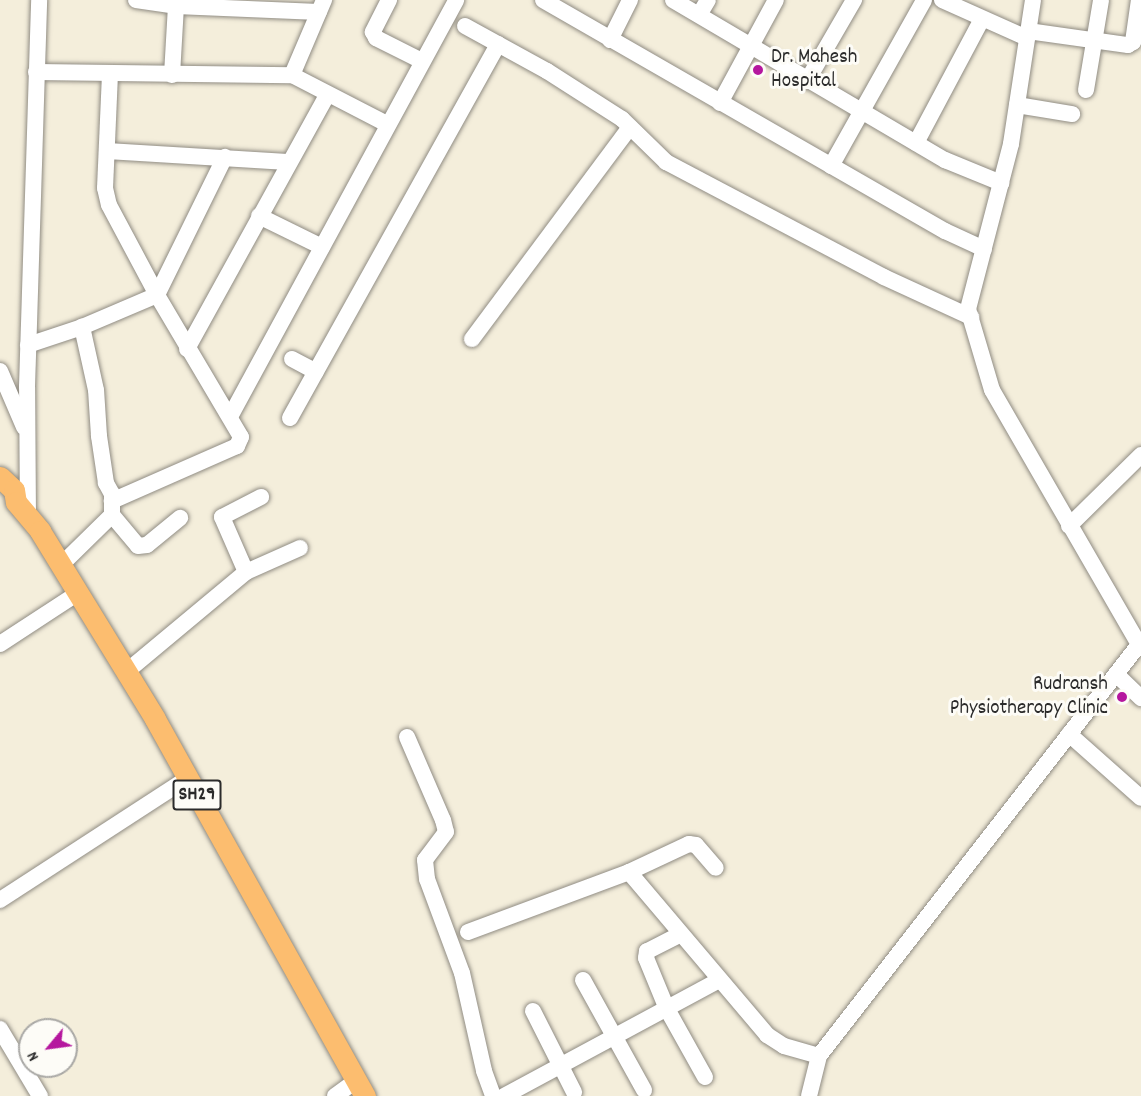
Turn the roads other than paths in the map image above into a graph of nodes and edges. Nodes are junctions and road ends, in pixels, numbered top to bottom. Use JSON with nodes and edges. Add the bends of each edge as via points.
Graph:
{"nodes":[{"id":1,"x":39,"y":0,"type":"edge"},
{"id":2,"x":136,"y":0,"type":"edge"},
{"id":3,"x":389,"y":0,"type":"edge"},
{"id":4,"x":456,"y":0,"type":"edge"},
{"id":5,"x":543,"y":0,"type":"edge"},
{"id":6,"x":630,"y":0,"type":"edge"},
{"id":7,"x":673,"y":0,"type":"edge"},
{"id":8,"x":708,"y":0,"type":"edge"},
{"id":9,"x":776,"y":0,"type":"edge"},
{"id":10,"x":854,"y":0,"type":"edge"},
{"id":11,"x":924,"y":0,"type":"edge"},
{"id":12,"x":942,"y":0,"type":"edge"},
{"id":13,"x":1033,"y":0,"type":"edge"},
{"id":14,"x":1101,"y":0,"type":"edge"},
{"id":15,"x":1139,"y":0,"type":"edge"},
{"id":16,"x":210,"y":3,"type":"edge"},
{"id":17,"x":261,"y":4,"type":"edge"},
{"id":18,"x":176,"y":6,"type":"junction"},
{"id":19,"x":318,"y":6,"type":"edge"},
{"id":20,"x":570,"y":6,"type":"edge"},
{"id":21,"x":699,"y":15,"type":"junction"},
{"id":22,"x":981,"y":21,"type":"junction"},
{"id":23,"x":465,"y":26,"type":"dead end"},
{"id":24,"x":1028,"y":34,"type":"junction"},
{"id":25,"x":610,"y":40,"type":"junction"},
{"id":26,"x":1094,"y":41,"type":"junction"},
{"id":27,"x":498,"y":44,"type":"junction"},
{"id":28,"x":750,"y":47,"type":"junction"},
{"id":29,"x":422,"y":61,"type":"junction"},
{"id":30,"x":36,"y":72,"type":"junction"},
{"id":31,"x":110,"y":74,"type":"junction"},
{"id":32,"x":172,"y":75,"type":"junction"},
{"id":33,"x":292,"y":75,"type":"junction"},
{"id":34,"x":807,"y":81,"type":"junction"},
{"id":35,"x":1086,"y":90,"type":"dead end"},
{"id":36,"x":328,"y":94,"type":"junction"},
{"id":37,"x":720,"y":103,"type":"junction"},
{"id":38,"x":1017,"y":105,"type":"junction"},
{"id":39,"x":861,"y":112,"type":"junction"},
{"id":40,"x":1072,"y":114,"type":"dead end"},
{"id":41,"x":387,"y":124,"type":"junction"},
{"id":42,"x":630,"y":127,"type":"junction"},
{"id":43,"x":916,"y":143,"type":"junction"},
{"id":44,"x":107,"y":152,"type":"junction"},
{"id":45,"x":225,"y":157,"type":"junction"},
{"id":46,"x":288,"y":162,"type":"junction"},
{"id":47,"x":831,"y":166,"type":"junction"},
{"id":48,"x":1001,"y":183,"type":"junction"},
{"id":49,"x":259,"y":216,"type":"junction"},
{"id":50,"x":322,"y":247,"type":"junction"},
{"id":51,"x":984,"y":249,"type":"junction"},
{"id":52,"x":157,"y":295,"type":"junction"},
{"id":53,"x":971,"y":317,"type":"junction"},
{"id":54,"x":82,"y":327,"type":"junction"},
{"id":55,"x":472,"y":339,"type":"dead end"},
{"id":56,"x":28,"y":345,"type":"junction"},
{"id":57,"x":187,"y":349,"type":"junction"},
{"id":58,"x":291,"y":359,"type":"dead end"},
{"id":59,"x":0,"y":371,"type":"edge"},
{"id":60,"x":316,"y":372,"type":"junction"},
{"id":61,"x":231,"y":416,"type":"junction"},
{"id":62,"x":290,"y":418,"type":"dead end"},
{"id":63,"x":27,"y":436,"type":"junction"},
{"id":64,"x":1141,"y":455,"type":"edge"},
{"id":65,"x":0,"y":477,"type":"edge"},
{"id":66,"x":261,"y":497,"type":"dead end"},
{"id":67,"x":15,"y":504,"type":"edge"},
{"id":68,"x":112,"y":508,"type":"junction"},
{"id":69,"x":180,"y":518,"type":"dead end"},
{"id":70,"x":1069,"y":526,"type":"junction"},
{"id":71,"x":300,"y":548,"type":"dead end"},
{"id":72,"x":61,"y":565,"type":"junction"},
{"id":73,"x":246,"y":572,"type":"junction"},
{"id":74,"x":78,"y":593,"type":"junction"},
{"id":75,"x":0,"y":644,"type":"edge"},
{"id":76,"x":1140,"y":644,"type":"edge"},
{"id":77,"x":126,"y":672,"type":"junction"},
{"id":78,"x":1116,"y":674,"type":"junction"},
{"id":79,"x":1141,"y":698,"type":"edge"},
{"id":80,"x":1069,"y":734,"type":"junction"},
{"id":81,"x":407,"y":737,"type":"dead end"},
{"id":82,"x":188,"y":778,"type":"junction"},
{"id":83,"x":1141,"y":798,"type":"edge"},
{"id":84,"x":716,"y":868,"type":"dead end"},
{"id":85,"x":629,"y":872,"type":"junction"},
{"id":86,"x":0,"y":900,"type":"edge"},
{"id":87,"x":468,"y":932,"type":"dead end"},
{"id":88,"x":679,"y":935,"type":"junction"},
{"id":89,"x":583,"y":980,"type":"dead end"},
{"id":90,"x":719,"y":980,"type":"junction"},
{"id":91,"x":667,"y":1009,"type":"junction"},
{"id":92,"x":533,"y":1011,"type":"dead end"},
{"id":93,"x":1,"y":1033,"type":"edge"},
{"id":94,"x":615,"y":1036,"type":"junction"},
{"id":95,"x":819,"y":1056,"type":"junction"},
{"id":96,"x":559,"y":1065,"type":"junction"},
{"id":97,"x":705,"y":1077,"type":"dead end"},
{"id":98,"x":361,"y":1089,"type":"edge"},
{"id":99,"x":644,"y":1090,"type":"dead end"},
{"id":100,"x":574,"y":1092,"type":"dead end"},
{"id":101,"x":40,"y":1096,"type":"edge"},
{"id":102,"x":335,"y":1096,"type":"edge"},
{"id":103,"x":493,"y":1096,"type":"edge"},
{"id":104,"x":504,"y":1096,"type":"edge"},
{"id":105,"x":809,"y":1096,"type":"edge"}],
"edges":[{"from":1,"to":30,"type":"street"},
{"from":2,"to":18,"type":"street"},
{"from":3,"to":29,"type":"street","via":[[373,32],[376,38]]},
{"from":4,"to":29,"type":"street"},
{"from":5,"to":20,"type":"street"},
{"from":6,"to":25,"type":"street"},
{"from":7,"to":21,"type":"street"},
{"from":8,"to":21,"type":"street"},
{"from":9,"to":28,"type":"street"},
{"from":10,"to":34,"type":"street"},
{"from":11,"to":39,"type":"street"},
{"from":12,"to":22,"type":"street"},
{"from":13,"to":24,"type":"street"},
{"from":14,"to":26,"type":"street"},
{"from":15,"to":26,"type":"street","via":[[1133,42],[1123,46]]},
{"from":16,"to":17,"type":"street"},
{"from":16,"to":18,"type":"street"},
{"from":17,"to":19,"type":"street"},
{"from":18,"to":32,"type":"street"},
{"from":19,"to":33,"type":"street"},
{"from":20,"to":25,"type":"street"},
{"from":21,"to":28,"type":"street"},
{"from":22,"to":24,"type":"street"},
{"from":22,"to":43,"type":"street"},
{"from":23,"to":27,"type":"street"},
{"from":24,"to":26,"type":"street"},
{"from":24,"to":38,"type":"street"},
{"from":25,"to":37,"type":"street"},
{"from":26,"to":35,"type":"street"},
{"from":27,"to":42,"type":"street","via":[[547,71]]},
{"from":27,"to":60,"type":"street"},
{"from":28,"to":34,"type":"street"},
{"from":28,"to":37,"type":"street"},
{"from":29,"to":41,"type":"street"},
{"from":30,"to":31,"type":"street"},
{"from":30,"to":56,"type":"street"},
{"from":31,"to":32,"type":"street"},
{"from":31,"to":44,"type":"street"},
{"from":32,"to":33,"type":"street"},
{"from":33,"to":36,"type":"street"},
{"from":34,"to":39,"type":"street"},
{"from":36,"to":41,"type":"street"},
{"from":36,"to":46,"type":"street"},
{"from":37,"to":47,"type":"street"},
{"from":38,"to":40,"type":"street"},
{"from":38,"to":48,"type":"street"},
{"from":39,"to":43,"type":"street"},
{"from":39,"to":47,"type":"street"},
{"from":41,"to":50,"type":"street"},
{"from":42,"to":53,"type":"street","via":[[666,162],[884,277]]},
{"from":42,"to":55,"type":"street"},
{"from":43,"to":48,"type":"street","via":[[945,160]]},
{"from":44,"to":45,"type":"street"},
{"from":44,"to":52,"type":"street","via":[[105,188],[109,205]]},
{"from":45,"to":46,"type":"street"},
{"from":45,"to":52,"type":"street"},
{"from":46,"to":49,"type":"street"},
{"from":47,"to":51,"type":"street"},
{"from":48,"to":51,"type":"street"},
{"from":49,"to":50,"type":"street"},
{"from":49,"to":57,"type":"street"},
{"from":50,"to":61,"type":"street"},
{"from":51,"to":53,"type":"street","via":[[968,309]]},
{"from":52,"to":54,"type":"street"},
{"from":52,"to":57,"type":"street"},
{"from":53,"to":70,"type":"street","via":[[992,390]]},
{"from":54,"to":56,"type":"street"},
{"from":54,"to":68,"type":"street","via":[[96,390],[99,436]]},
{"from":56,"to":63,"type":"street"},
{"from":57,"to":61,"type":"street"},
{"from":58,"to":60,"type":"street"},
{"from":59,"to":63,"type":"street"},
{"from":60,"to":62,"type":"street"},
{"from":61,"to":68,"type":"street","via":[[241,437],[237,446]]},
{"from":63,"to":67,"type":"street"},
{"from":64,"to":70,"type":"street"},
{"from":65,"to":67,"type":"main road","via":[[14,490]]},
{"from":66,"to":73,"type":"street","via":[[222,517]]},
{"from":67,"to":72,"type":"main road","number":"SH29"},
{"from":68,"to":69,"type":"street","via":[[138,546],[147,545]]},
{"from":68,"to":72,"type":"street"},
{"from":70,"to":76,"type":"street"},
{"from":71,"to":73,"type":"street"},
{"from":72,"to":74,"type":"main road","number":"SH29"},
{"from":73,"to":77,"type":"street"},
{"from":74,"to":75,"type":"street"},
{"from":74,"to":77,"type":"main road","number":"SH29"},
{"from":76,"to":78,"type":"street"},
{"from":77,"to":82,"type":"main road","number":"SH29"},
{"from":78,"to":79,"type":"street"},
{"from":78,"to":80,"type":"street"},
{"from":80,"to":83,"type":"street"},
{"from":80,"to":95,"type":"street"},
{"from":81,"to":103,"type":"street","via":[[446,832],[425,860],[427,879],[462,973]]},
{"from":82,"to":86,"type":"street"},
{"from":82,"to":98,"type":"main road","number":"SH29"},
{"from":84,"to":85,"type":"street","via":[[696,845],[689,844]]},
{"from":85,"to":87,"type":"street"},
{"from":85,"to":88,"type":"street"},
{"from":88,"to":90,"type":"street"},
{"from":88,"to":91,"type":"street","via":[[647,951],[646,958]]},
{"from":89,"to":94,"type":"street"},
{"from":90,"to":91,"type":"street"},
{"from":90,"to":95,"type":"street","via":[[767,1035],[784,1046]]},
{"from":91,"to":94,"type":"street"},
{"from":91,"to":97,"type":"street"},
{"from":92,"to":96,"type":"street"},
{"from":93,"to":101,"type":"street"},
{"from":94,"to":96,"type":"street"},
{"from":94,"to":99,"type":"street"},
{"from":95,"to":105,"type":"street"},
{"from":96,"to":100,"type":"street"},
{"from":96,"to":104,"type":"street"},
{"from":98,"to":102,"type":"street"}]}
